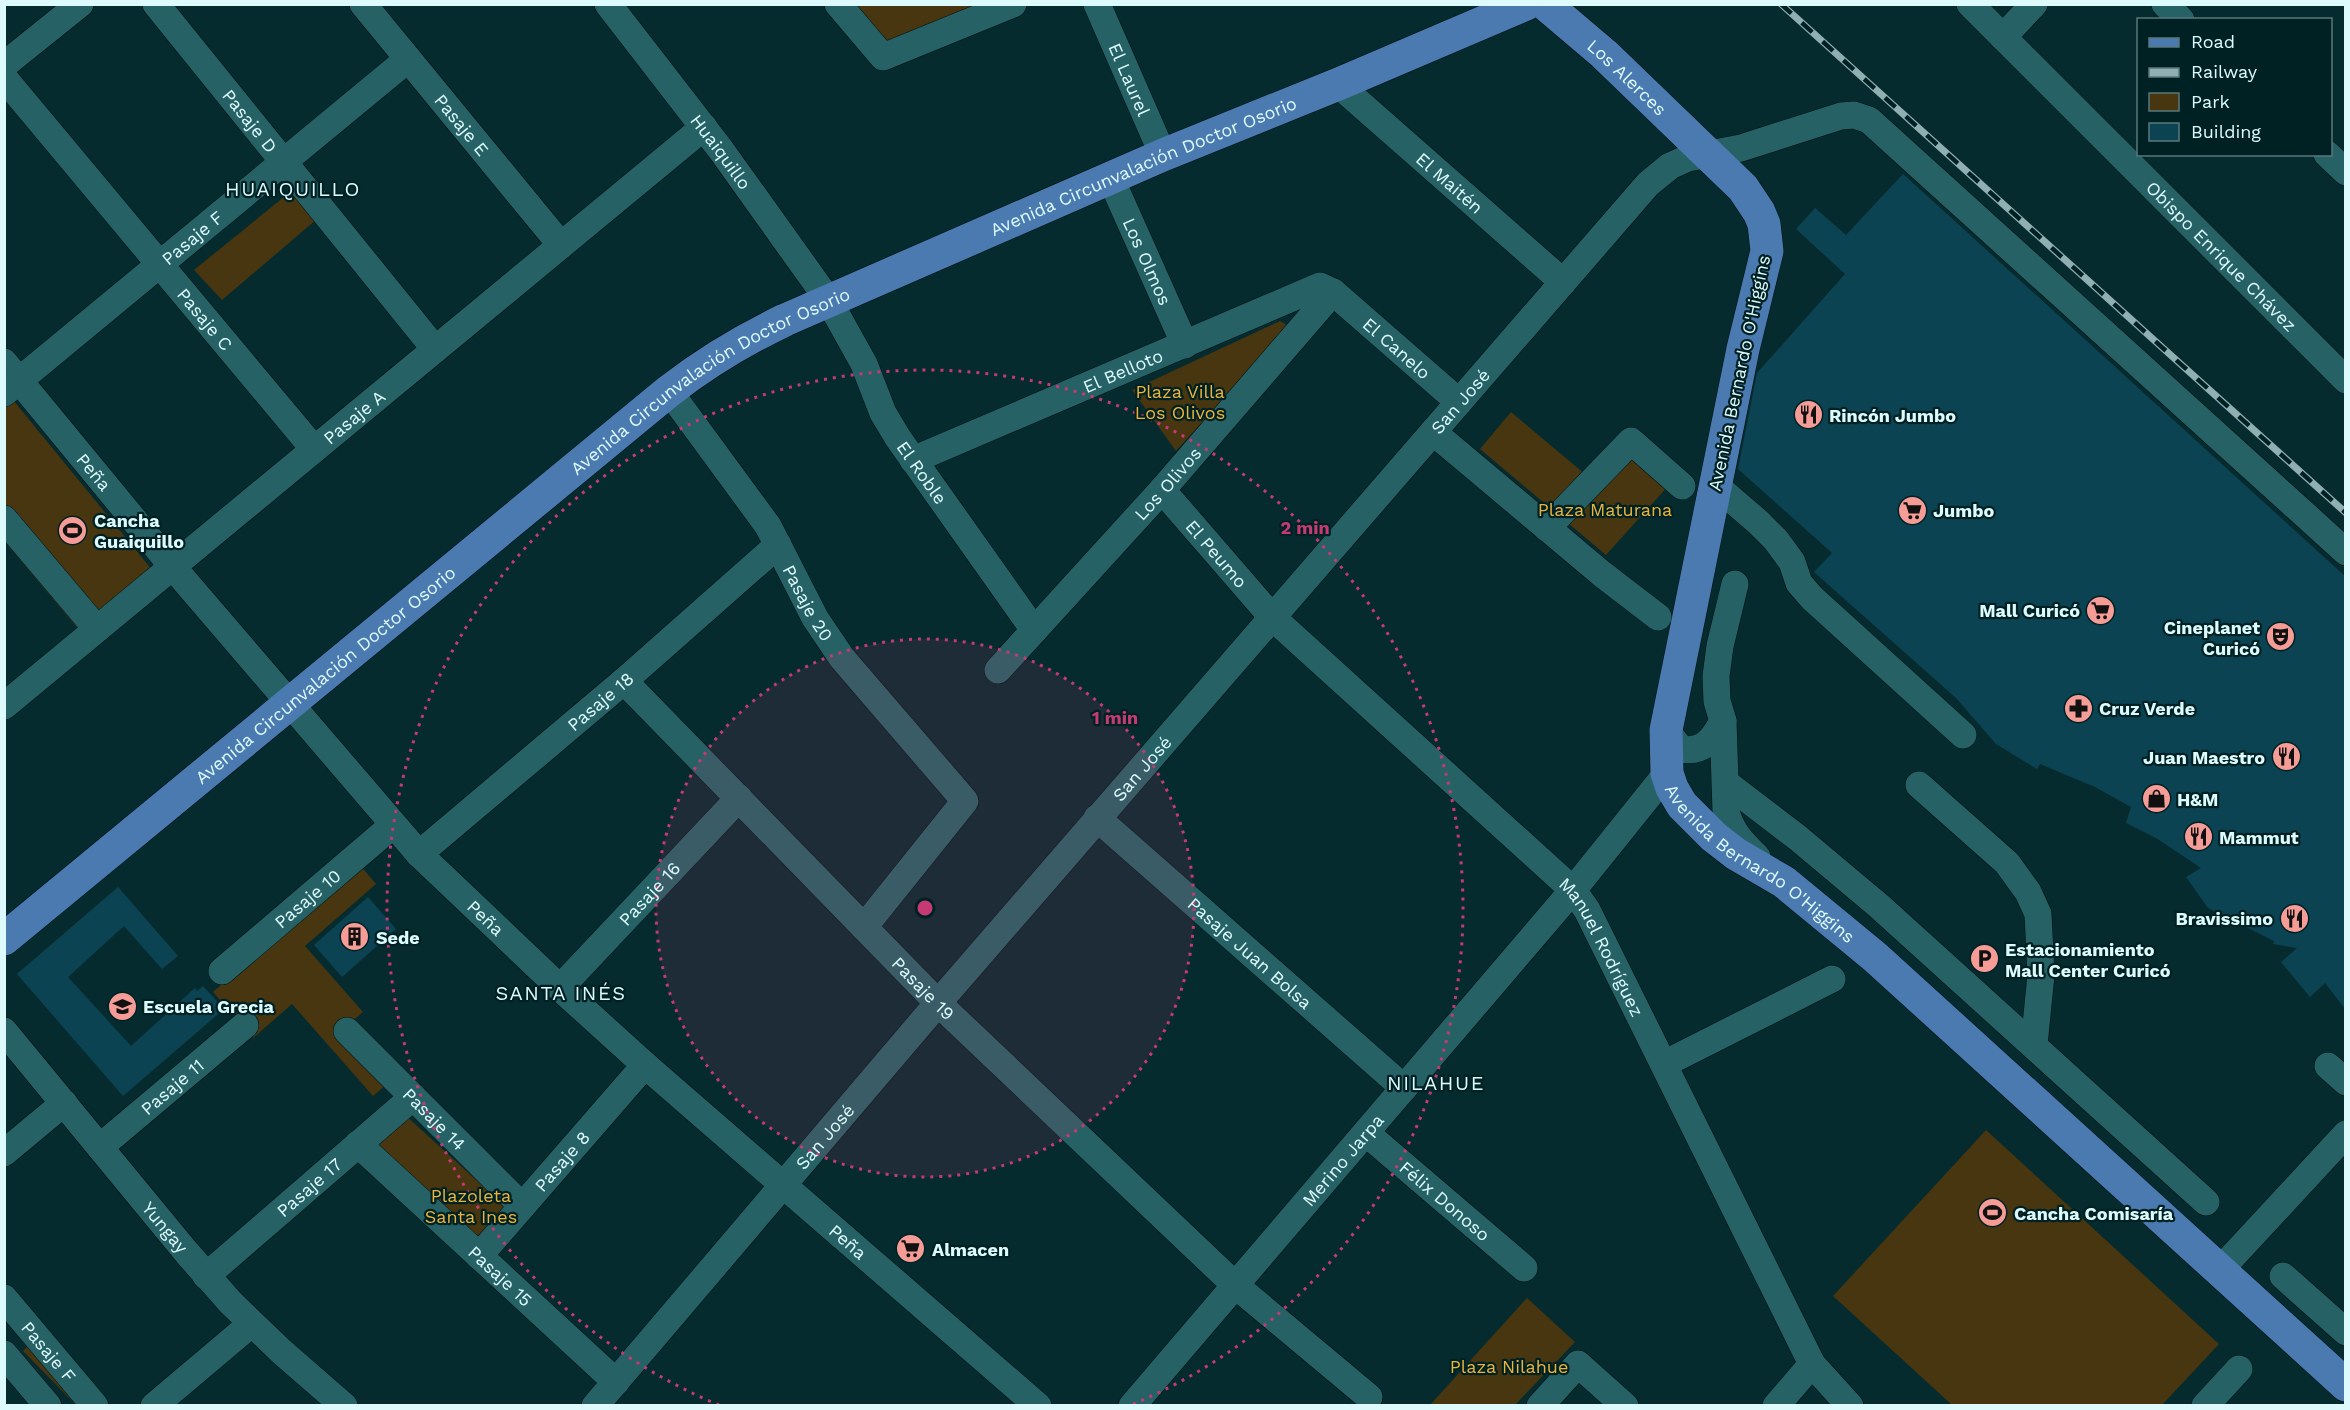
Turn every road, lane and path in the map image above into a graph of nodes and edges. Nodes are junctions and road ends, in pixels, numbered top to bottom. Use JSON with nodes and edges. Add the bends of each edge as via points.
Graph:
{"nodes":[{"id":1,"x":80,"y":4,"type":"edge"},
{"id":2,"x":156,"y":4,"type":"edge"},
{"id":3,"x":363,"y":4,"type":"edge"},
{"id":4,"x":608,"y":4,"type":"edge"},
{"id":5,"x":838,"y":4,"type":"edge"},
{"id":6,"x":1013,"y":4,"type":"edge"},
{"id":7,"x":1097,"y":4,"type":"edge"},
{"id":8,"x":1545,"y":4,"type":"edge"},
{"id":9,"x":1586,"y":4,"type":"edge"},
{"id":10,"x":1970,"y":4,"type":"edge"},
{"id":11,"x":2034,"y":4,"type":"edge"},
{"id":12,"x":2165,"y":4,"type":"edge"},
{"id":13,"x":1503,"y":8,"type":"edge"},
{"id":14,"x":2179,"y":18,"type":"edge"},
{"id":15,"x":2003,"y":37,"type":"junction"},
{"id":16,"x":1604,"y":54,"type":"junction"},
{"id":17,"x":408,"y":59,"type":"junction"},
{"id":18,"x":4,"y":65,"type":"edge"},
{"id":19,"x":4,"y":78,"type":"edge"},
{"id":20,"x":1341,"y":83,"type":"junction"},
{"id":21,"x":704,"y":127,"type":"junction"},
{"id":22,"x":1705,"y":153,"type":"junction"},
{"id":23,"x":1163,"y":155,"type":"junction"},
{"id":24,"x":283,"y":161,"type":"junction"},
{"id":25,"x":1112,"y":179,"type":"junction"},
{"id":26,"x":561,"y":245,"type":"junction"},
{"id":27,"x":160,"y":265,"type":"junction"},
{"id":28,"x":1563,"y":282,"type":"junction"},
{"id":29,"x":1334,"y":292,"type":"junction"},
{"id":30,"x":829,"y":301,"type":"junction"},
{"id":31,"x":1185,"y":345,"type":"junction"},
{"id":32,"x":435,"y":349,"type":"junction"},
{"id":33,"x":10,"y":378,"type":"edge"},
{"id":34,"x":2346,"y":380,"type":"edge"},
{"id":35,"x":669,"y":392,"type":"junction"},
{"id":36,"x":1459,"y":402,"type":"junction"},
{"id":37,"x":1433,"y":432,"type":"junction"},
{"id":38,"x":314,"y":449,"type":"junction"},
{"id":39,"x":913,"y":460,"type":"junction"},
{"id":40,"x":1715,"y":485,"type":"junction"},
{"id":41,"x":1682,"y":486,"type":"dead end"},
{"id":42,"x":1162,"y":490,"type":"junction"},
{"id":43,"x":4,"y":519,"type":"edge"},
{"id":44,"x":1547,"y":528,"type":"junction"},
{"id":45,"x":778,"y":545,"type":"junction"},
{"id":46,"x":2346,"y":552,"type":"edge"},
{"id":47,"x":172,"y":566,"type":"junction"},
{"id":48,"x":1735,"y":584,"type":"dead end"},
{"id":49,"x":1272,"y":617,"type":"junction"},
{"id":50,"x":1658,"y":617,"type":"dead end"},
{"id":51,"x":97,"y":629,"type":"junction"},
{"id":52,"x":1034,"y":630,"type":"junction"},
{"id":53,"x":998,"y":670,"type":"dead end"},
{"id":54,"x":624,"y":681,"type":"junction"},
{"id":55,"x":288,"y":704,"type":"junction"},
{"id":56,"x":4,"y":706,"type":"edge"},
{"id":57,"x":1723,"y":721,"type":"junction"},
{"id":58,"x":1666,"y":730,"type":"junction"},
{"id":59,"x":1964,"y":735,"type":"dead end"},
{"id":60,"x":1667,"y":773,"type":"junction"},
{"id":61,"x":1726,"y":783,"type":"junction"},
{"id":62,"x":1919,"y":785,"type":"dead end"},
{"id":63,"x":739,"y":798,"type":"junction"},
{"id":64,"x":1097,"y":818,"type":"junction"},
{"id":65,"x":393,"y":825,"type":"junction"},
{"id":66,"x":419,"y":854,"type":"junction"},
{"id":67,"x":1784,"y":882,"type":"junction"},
{"id":68,"x":1573,"y":890,"type":"junction"},
{"id":69,"x":864,"y":927,"type":"junction"},
{"id":70,"x":4,"y":939,"type":"edge"},
{"id":71,"x":222,"y":971,"type":"dead end"},
{"id":72,"x":2041,"y":975,"type":"junction"},
{"id":73,"x":1833,"y":979,"type":"dead end"},
{"id":74,"x":560,"y":988,"type":"junction"},
{"id":75,"x":938,"y":1003,"type":"junction"},
{"id":76,"x":2007,"y":1022,"type":"junction"},
{"id":77,"x":245,"y":1025,"type":"dead end"},
{"id":78,"x":4,"y":1031,"type":"edge"},
{"id":79,"x":347,"y":1031,"type":"dead end"},
{"id":80,"x":2034,"y":1045,"type":"junction"},
{"id":81,"x":1664,"y":1064,"type":"junction"},
{"id":82,"x":645,"y":1065,"type":"junction"},
{"id":83,"x":1404,"y":1088,"type":"junction"},
{"id":84,"x":413,"y":1097,"type":"junction"},
{"id":85,"x":64,"y":1103,"type":"junction"},
{"id":86,"x":1366,"y":1132,"type":"junction"},
{"id":87,"x":2346,"y":1134,"type":"edge"},
{"id":88,"x":358,"y":1144,"type":"junction"},
{"id":89,"x":100,"y":1147,"type":"junction"},
{"id":90,"x":4,"y":1153,"type":"edge"},
{"id":91,"x":784,"y":1184,"type":"junction"},
{"id":92,"x":2206,"y":1202,"type":"dead end"},
{"id":93,"x":522,"y":1206,"type":"junction"},
{"id":94,"x":478,"y":1256,"type":"junction"},
{"id":95,"x":1524,"y":1268,"type":"dead end"},
{"id":96,"x":2220,"y":1270,"type":"junction"},
{"id":97,"x":206,"y":1276,"type":"junction"},
{"id":98,"x":2283,"y":1276,"type":"dead end"},
{"id":99,"x":1235,"y":1285,"type":"junction"},
{"id":100,"x":6,"y":1303,"type":"edge"},
{"id":101,"x":251,"y":1324,"type":"junction"},
{"id":102,"x":2346,"y":1332,"type":"edge"},
{"id":103,"x":4,"y":1354,"type":"edge"},
{"id":104,"x":1812,"y":1364,"type":"junction"},
{"id":105,"x":2239,"y":1369,"type":"dead end"},
{"id":106,"x":616,"y":1382,"type":"junction"},
{"id":107,"x":2346,"y":1385,"type":"edge"},
{"id":108,"x":1370,"y":1397,"type":"dead end"},
{"id":109,"x":48,"y":1406,"type":"edge"},
{"id":110,"x":95,"y":1406,"type":"edge"},
{"id":111,"x":154,"y":1406,"type":"edge"},
{"id":112,"x":344,"y":1406,"type":"edge"},
{"id":113,"x":596,"y":1406,"type":"edge"},
{"id":114,"x":1038,"y":1406,"type":"edge"},
{"id":115,"x":1132,"y":1406,"type":"edge"},
{"id":116,"x":1540,"y":1406,"type":"edge"},
{"id":117,"x":1625,"y":1406,"type":"edge"},
{"id":118,"x":1776,"y":1406,"type":"edge"},
{"id":119,"x":1850,"y":1406,"type":"edge"},
{"id":120,"x":2205,"y":1406,"type":"edge"}],
"edges":[{"from":1,"to":18,"type":"street"},
{"from":2,"to":24,"type":"street","name":"Pasaje D"},
{"from":3,"to":17,"type":"street","name":"Pasaje E"},
{"from":4,"to":21,"type":"street","name":"Huaiquillo"},
{"from":5,"to":6,"type":"street","via":[[883,57]]},
{"from":7,"to":23,"type":"street","name":"El Laurel"},
{"from":8,"to":16,"type":"main road","name":"Los Alerces"},
{"from":9,"to":16,"type":"main road","via":[[1588,22]]},
{"from":10,"to":15,"type":"street","name":"Obispo Enrique Chávez"},
{"from":11,"to":15,"type":"street"},
{"from":12,"to":14,"type":"street"},
{"from":13,"to":20,"type":"main road","name":"Avenida Circunvalación Doctor Osorio"},
{"from":15,"to":34,"type":"street","name":"Obispo Enrique Chávez"},
{"from":16,"to":22,"type":"main road","name":"Los Alerces"},
{"from":17,"to":24,"type":"street","name":"Pasaje F"},
{"from":17,"to":26,"type":"street","name":"Pasaje E"},
{"from":19,"to":27,"type":"street","name":"Pasaje C"},
{"from":20,"to":23,"type":"main road","name":"Avenida Circunvalación Doctor Osorio"},
{"from":20,"to":28,"type":"street","name":"El Maitén"},
{"from":21,"to":26,"type":"street","name":"Pasaje A"},
{"from":21,"to":30,"type":"street","name":"Huaiquillo"},
{"from":22,"to":28,"type":"street","name":"San José","via":[[1670,166],[1648,184]]},
{"from":22,"to":40,"type":"main road","name":"Avenida Bernardo O'Higgins","via":[[1754,203],[1764,224],[1767,244]]},
{"from":22,"to":46,"type":"street","name":"San José","via":[[1741,148],[1840,116],[1869,120]]},
{"from":23,"to":25,"type":"main road","name":"Avenida Circunvalación Doctor Osorio"},
{"from":24,"to":27,"type":"street","name":"Pasaje F"},
{"from":24,"to":32,"type":"street","name":"Pasaje D"},
{"from":25,"to":30,"type":"main road","name":"Avenida Circunvalación Doctor Osorio"},
{"from":25,"to":31,"type":"street","name":"Los Olmos"},
{"from":26,"to":32,"type":"street","name":"Pasaje A"},
{"from":27,"to":33,"type":"street","name":"Pasaje F"},
{"from":27,"to":38,"type":"street","name":"Pasaje C"},
{"from":28,"to":36,"type":"street","name":"San José"},
{"from":29,"to":31,"type":"street","name":"El Belloto","via":[[1320,286]]},
{"from":29,"to":36,"type":"street","name":"El Canelo"},
{"from":29,"to":42,"type":"street","name":"Los Olivos"},
{"from":30,"to":35,"type":"main road","name":"Avenida Circunvalación Doctor Osorio","via":[[732,347]]},
{"from":30,"to":39,"type":"street","name":"El Roble","via":[[864,364],[883,413]]},
{"from":31,"to":39,"type":"street","name":"El Belloto"},
{"from":32,"to":38,"type":"street","name":"Pasaje A"},
{"from":33,"to":47,"type":"street","name":"Peña"},
{"from":35,"to":45,"type":"street","name":"Pasaje 20"},
{"from":35,"to":55,"type":"main road","name":"Avenida Circunvalación Doctor Osorio"},
{"from":36,"to":37,"type":"street","name":"San José"},
{"from":37,"to":44,"type":"street"},
{"from":37,"to":49,"type":"street","name":"San José"},
{"from":38,"to":47,"type":"street","name":"Pasaje A"},
{"from":39,"to":52,"type":"street","name":"El Roble"},
{"from":40,"to":58,"type":"main road","name":"Avenida Bernardo O'Higgins"},
{"from":40,"to":59,"type":"street","via":[[1776,540],[1792,562],[1799,583],[1812,598]]},
{"from":41,"to":44,"type":"street","via":[[1631,441]]},
{"from":42,"to":49,"type":"street","name":"El Peumo"},
{"from":42,"to":52,"type":"street","name":"Los Olivos"},
{"from":43,"to":51,"type":"street"},
{"from":44,"to":50,"type":"street"},
{"from":45,"to":54,"type":"street","name":"Pasaje 18"},
{"from":45,"to":69,"type":"street","name":"Pasaje 20","via":[[815,618],[842,658],[965,801]]},
{"from":47,"to":51,"type":"street","name":"Pasaje A"},
{"from":47,"to":55,"type":"street","name":"Peña"},
{"from":48,"to":57,"type":"street","via":[[1716,676]]},
{"from":49,"to":64,"type":"street","name":"San José"},
{"from":49,"to":68,"type":"street","name":"Manuel Rodríguez"},
{"from":51,"to":56,"type":"street","name":"Pasaje A"},
{"from":52,"to":53,"type":"street","name":"Los Olivos"},
{"from":54,"to":63,"type":"street","name":"Pasaje 19"},
{"from":54,"to":66,"type":"street","name":"Pasaje 18"},
{"from":55,"to":65,"type":"street","name":"Peña"},
{"from":55,"to":70,"type":"main road","name":"Avenida Circunvalación Doctor Osorio"},
{"from":57,"to":58,"type":"street","via":[[1708,744],[1690,750],[1681,749]]},
{"from":57,"to":61,"type":"street"},
{"from":58,"to":60,"type":"main road","name":"Avenida Bernardo O'Higgins"},
{"from":60,"to":67,"type":"main road","name":"Avenida Bernardo O'Higgins","via":[[1682,805],[1714,837]]},
{"from":60,"to":68,"type":"street","name":"Merino Jarpa"},
{"from":61,"to":67,"type":"street","via":[[1729,824]]},
{"from":61,"to":76,"type":"street","via":[[1879,906]]},
{"from":62,"to":72,"type":"street","via":[[2007,863],[2028,892],[2038,914]]},
{"from":63,"to":69,"type":"street","name":"Pasaje 19"},
{"from":63,"to":74,"type":"street","name":"Pasaje 16"},
{"from":64,"to":75,"type":"street","name":"San José"},
{"from":64,"to":83,"type":"street","name":"Pasaje Juan Bolsa"},
{"from":65,"to":66,"type":"street","name":"Peña"},
{"from":65,"to":71,"type":"street","name":"Pasaje 10"},
{"from":66,"to":74,"type":"street","name":"Peña"},
{"from":67,"to":96,"type":"main road","name":"Avenida Bernardo O'Higgins","via":[[1875,957]]},
{"from":68,"to":81,"type":"street","name":"Manuel Rodríguez","via":[[1587,910]]},
{"from":68,"to":83,"type":"street","name":"Merino Jarpa"},
{"from":69,"to":75,"type":"street","name":"Pasaje 19"},
{"from":72,"to":76,"type":"street"},
{"from":72,"to":80,"type":"street"},
{"from":73,"to":81,"type":"street"},
{"from":74,"to":82,"type":"street","name":"Peña"},
{"from":75,"to":91,"type":"street","name":"San José"},
{"from":75,"to":99,"type":"street","name":"Pasaje 19"},
{"from":76,"to":80,"type":"street"},
{"from":77,"to":89,"type":"street","name":"Pasaje 11"},
{"from":78,"to":85,"type":"street","name":"Yungay"},
{"from":79,"to":84,"type":"street","name":"Pasaje 14"},
{"from":80,"to":92,"type":"street"},
{"from":81,"to":104,"type":"street","name":"Manuel Rodríguez"},
{"from":82,"to":91,"type":"street","name":"Peña"},
{"from":82,"to":93,"type":"street","name":"Pasaje 8"},
{"from":83,"to":86,"type":"street","name":"Merino Jarpa"},
{"from":84,"to":88,"type":"street","name":"Pasaje 17"},
{"from":84,"to":93,"type":"street","name":"Pasaje 14"},
{"from":85,"to":89,"type":"street","name":"Yungay"},
{"from":85,"to":90,"type":"street"},
{"from":86,"to":95,"type":"street","name":"Félix Donoso"},
{"from":86,"to":99,"type":"street","name":"Merino Jarpa"},
{"from":87,"to":96,"type":"street"},
{"from":88,"to":94,"type":"street","name":"Pasaje 15"},
{"from":88,"to":97,"type":"street","name":"Pasaje 17"},
{"from":89,"to":97,"type":"street","name":"Yungay"},
{"from":91,"to":106,"type":"street","name":"San José"},
{"from":91,"to":114,"type":"street","name":"Peña"},
{"from":93,"to":94,"type":"street","name":"Pasaje 8"},
{"from":94,"to":106,"type":"street","name":"Pasaje 15"},
{"from":96,"to":107,"type":"main road","name":"Avenida Bernardo O'Higgins"},
{"from":97,"to":101,"type":"street","name":"Yungay"},
{"from":98,"to":102,"type":"street"},
{"from":99,"to":108,"type":"street","name":"Pasaje 19"},
{"from":99,"to":115,"type":"street","name":"Merino Jarpa"},
{"from":100,"to":110,"type":"street","name":"Pasaje F"},
{"from":101,"to":111,"type":"street"},
{"from":101,"to":112,"type":"street","name":"Yungay"},
{"from":103,"to":109,"type":"street","name":"Pasaje F"},
{"from":104,"to":118,"type":"street"},
{"from":104,"to":119,"type":"street","name":"Manuel Rodríguez"},
{"from":105,"to":120,"type":"street"},
{"from":106,"to":113,"type":"street","name":"San José"},
{"from":116,"to":117,"type":"street","via":[[1578,1364]]}]}
